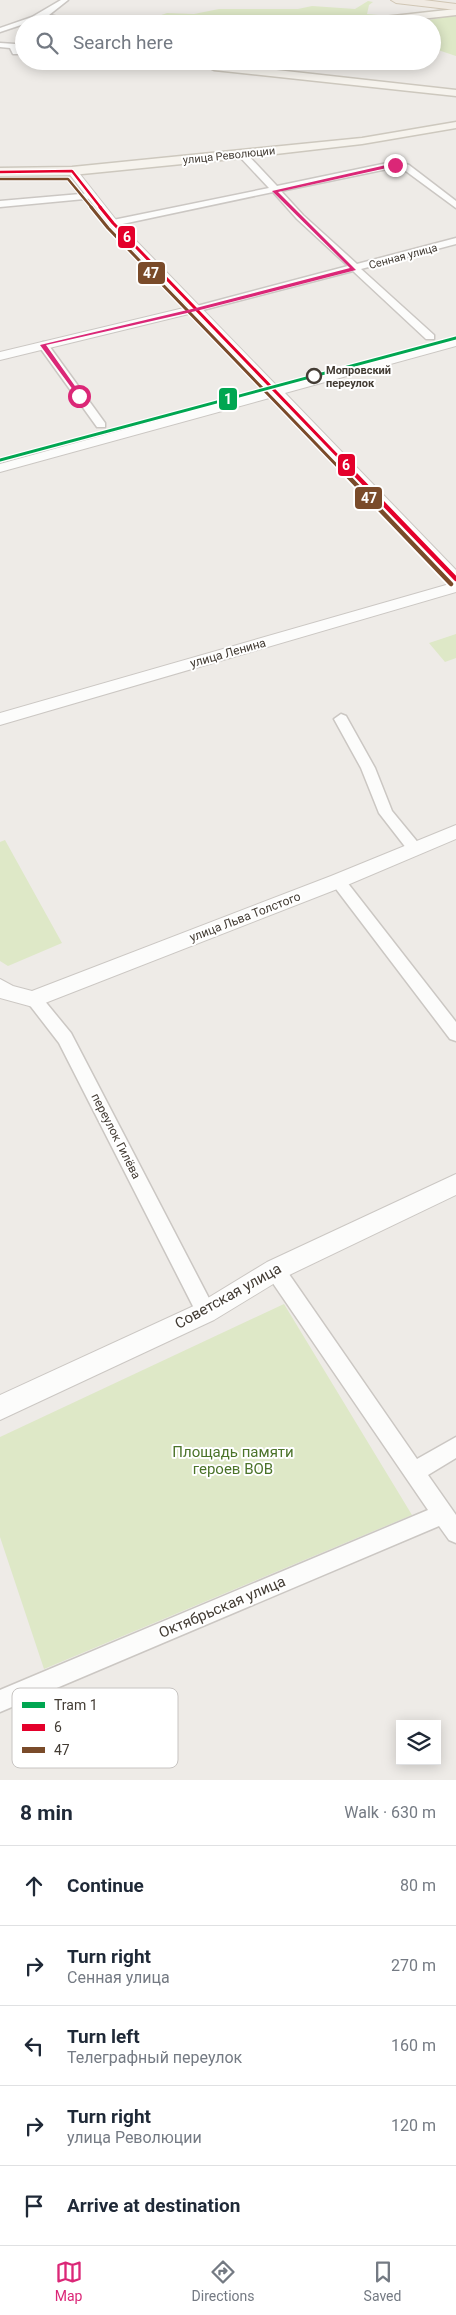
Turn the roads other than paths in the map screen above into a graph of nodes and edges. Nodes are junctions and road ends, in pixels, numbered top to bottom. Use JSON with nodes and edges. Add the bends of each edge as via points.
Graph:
{"nodes":[{"id":1,"x":65,"y":0,"type":"edge"},
{"id":2,"x":398,"y":0,"type":"edge"},
{"id":3,"x":456,"y":7,"type":"edge"},
{"id":4,"x":456,"y":12,"type":"edge"},
{"id":5,"x":40,"y":15,"type":"edge"},
{"id":6,"x":402,"y":15,"type":"edge"},
{"id":7,"x":432,"y":15,"type":"edge"},
{"id":8,"x":15,"y":25,"type":"edge"},
{"id":9,"x":3,"y":30,"type":"edge"},
{"id":10,"x":0,"y":45,"type":"edge"},
{"id":11,"x":15,"y":50,"type":"edge"},
{"id":12,"x":238,"y":70,"type":"edge"},
{"id":13,"x":456,"y":93,"type":"edge"},
{"id":14,"x":456,"y":125,"type":"edge"},
{"id":15,"x":242,"y":154,"type":"junction"},
{"id":16,"x":72,"y":171,"type":"junction"},
{"id":17,"x":0,"y":172,"type":"edge"},
{"id":18,"x":274,"y":191,"type":"junction"},
{"id":19,"x":92,"y":196,"type":"junction"},
{"id":20,"x":0,"y":204,"type":"edge"},
{"id":21,"x":456,"y":205,"type":"edge"},
{"id":22,"x":114,"y":223,"type":"junction"},
{"id":23,"x":456,"y":241,"type":"edge"},
{"id":24,"x":354,"y":268,"type":"junction"},
{"id":25,"x":196,"y":310,"type":"junction"},
{"id":26,"x":430,"y":337,"type":"dead end"},
{"id":27,"x":456,"y":342,"type":"edge"},
{"id":28,"x":43,"y":345,"type":"junction"},
{"id":29,"x":0,"y":356,"type":"edge"},
{"id":30,"x":275,"y":392,"type":"junction"},
{"id":31,"x":101,"y":425,"type":"dead end"},
{"id":32,"x":0,"y":468,"type":"edge"},
{"id":33,"x":456,"y":579,"type":"edge"},
{"id":34,"x":456,"y":587,"type":"edge"},
{"id":35,"x":0,"y":719,"type":"edge"},
{"id":36,"x":341,"y":719,"type":"dead end"},
{"id":37,"x":456,"y":832,"type":"edge"},
{"id":38,"x":415,"y":849,"type":"junction"},
{"id":39,"x":338,"y":880,"type":"junction"},
{"id":40,"x":0,"y":986,"type":"edge"},
{"id":41,"x":33,"y":999,"type":"junction"},
{"id":42,"x":456,"y":1034,"type":"edge"},
{"id":43,"x":456,"y":1184,"type":"edge"},
{"id":44,"x":276,"y":1270,"type":"junction"},
{"id":45,"x":206,"y":1312,"type":"junction"},
{"id":46,"x":0,"y":1408,"type":"edge"},
{"id":47,"x":456,"y":1447,"type":"edge"},
{"id":48,"x":415,"y":1471,"type":"junction"},
{"id":49,"x":444,"y":1513,"type":"junction"},
{"id":50,"x":456,"y":1533,"type":"edge"},
{"id":51,"x":31,"y":1688,"type":"edge"},
{"id":52,"x":12,"y":1696,"type":"edge"},
{"id":53,"x":0,"y":1701,"type":"edge"}],
"edges":[{"from":1,"to":5,"type":"street"},
{"from":2,"to":3,"type":"main road"},
{"from":2,"to":6,"type":"main road","via":[[407,6],[408,12]]},
{"from":4,"to":7,"type":"main road"},
{"from":8,"to":9,"type":"street"},
{"from":10,"to":11,"type":"street","via":[[12,46]]},
{"from":12,"to":13,"type":"main road"},
{"from":14,"to":15,"type":"main road","name":"улица Революции","via":[[362,141]]},
{"from":15,"to":16,"type":"main road","name":"улица Революции"},
{"from":15,"to":18,"type":"street"},
{"from":16,"to":17,"type":"main road","name":"улица Революции"},
{"from":16,"to":19,"type":"street"},
{"from":18,"to":21,"type":"street","via":[[400,165]]},
{"from":18,"to":22,"type":"street"},
{"from":18,"to":24,"type":"street"},
{"from":19,"to":20,"type":"street"},
{"from":19,"to":22,"type":"street"},
{"from":22,"to":25,"type":"street"},
{"from":23,"to":24,"type":"street","name":"Сенная улица"},
{"from":24,"to":25,"type":"street","name":"Сенная улица"},
{"from":24,"to":26,"type":"street"},
{"from":25,"to":28,"type":"street","name":"Сенная улица"},
{"from":25,"to":30,"type":"street"},
{"from":27,"to":30,"type":"street"},
{"from":28,"to":29,"type":"street","name":"Сенная улица"},
{"from":28,"to":31,"type":"street"},
{"from":30,"to":32,"type":"street"},
{"from":30,"to":33,"type":"street"},
{"from":34,"to":35,"type":"street","name":"улица Ленина"},
{"from":36,"to":38,"type":"street","via":[[368,768],[386,813]]},
{"from":37,"to":38,"type":"street","name":"улица Льва Толстого"},
{"from":38,"to":39,"type":"street","name":"улица Льва Толстого"},
{"from":39,"to":41,"type":"street","name":"улица Льва Толстого"},
{"from":39,"to":42,"type":"street"},
{"from":40,"to":41,"type":"street","via":[[7,992]]},
{"from":41,"to":45,"type":"street","name":"переулок Гилёва","via":[[65,1038]]},
{"from":43,"to":44,"type":"street","name":"Советская улица"},
{"from":44,"to":45,"type":"street","name":"Советская улица"},
{"from":44,"to":48,"type":"street"},
{"from":45,"to":46,"type":"street","name":"Советская улица"},
{"from":47,"to":48,"type":"street"},
{"from":48,"to":49,"type":"street"},
{"from":49,"to":50,"type":"street"},
{"from":49,"to":51,"type":"street","name":"Октябрьская улица"},
{"from":52,"to":53,"type":"street","name":"Октябрьская улица"}]}
